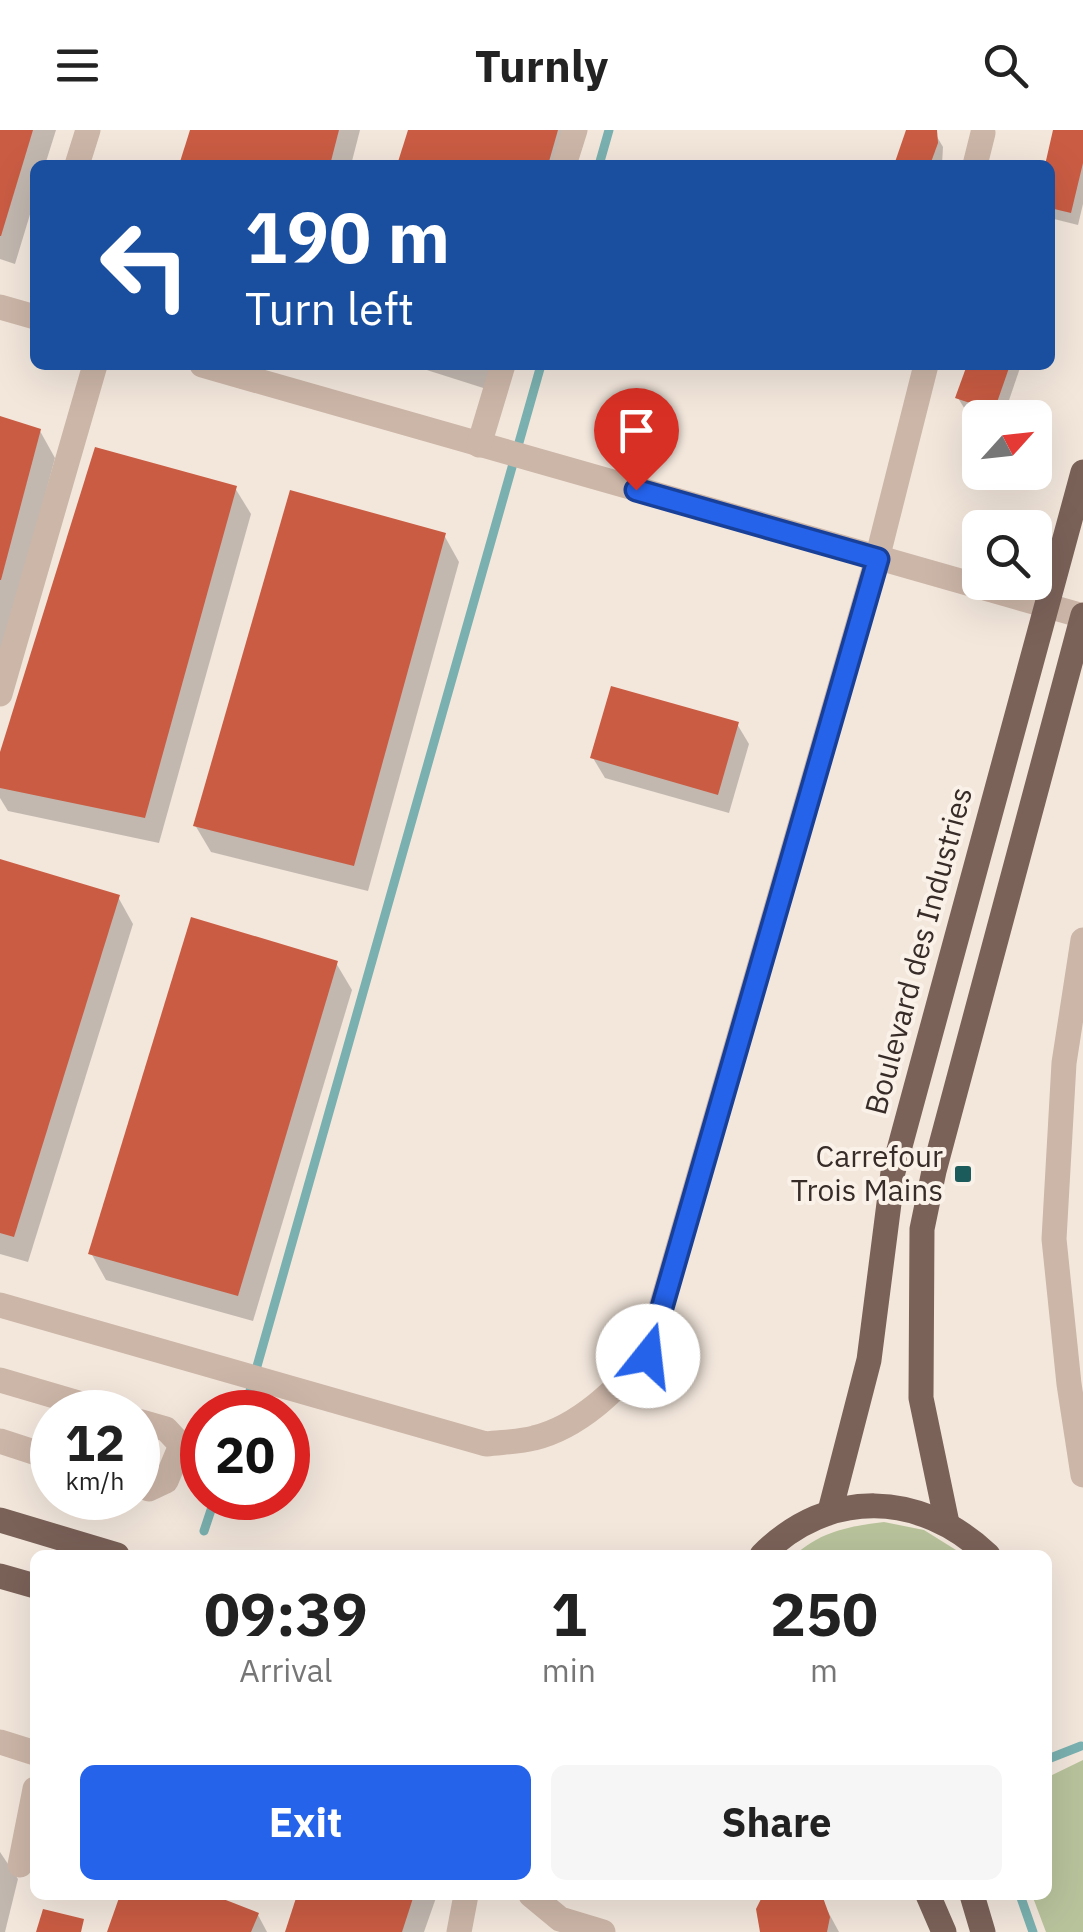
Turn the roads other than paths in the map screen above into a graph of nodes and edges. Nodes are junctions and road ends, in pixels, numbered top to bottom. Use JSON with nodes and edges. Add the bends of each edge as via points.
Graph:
{"nodes":[{"id":1,"x":88,"y":130,"type":"edge"},
{"id":2,"x":575,"y":130,"type":"edge"},
{"id":3,"x":983,"y":133,"type":"dead end"},
{"id":4,"x":79,"y":160,"type":"edge"},
{"id":5,"x":566,"y":160,"type":"edge"},
{"id":6,"x":977,"y":160,"type":"edge"},
{"id":7,"x":0,"y":307,"type":"edge"},
{"id":8,"x":30,"y":314,"type":"edge"},
{"id":9,"x":94,"y":370,"type":"edge"},
{"id":10,"x":220,"y":370,"type":"edge"},
{"id":11,"x":501,"y":370,"type":"edge"},
{"id":12,"x":925,"y":370,"type":"edge"},
{"id":13,"x":479,"y":444,"type":"junction"},
{"id":14,"x":1083,"y":472,"type":"edge"},
{"id":15,"x":878,"y":559,"type":"junction"},
{"id":16,"x":1046,"y":606,"type":"junction"},
{"id":17,"x":1083,"y":616,"type":"edge"},
{"id":18,"x":0,"y":694,"type":"edge"},
{"id":19,"x":1083,"y":940,"type":"edge"},
{"id":20,"x":0,"y":1305,"type":"edge"},
{"id":21,"x":0,"y":1380,"type":"edge"},
{"id":22,"x":34,"y":1390,"type":"edge"},
{"id":23,"x":160,"y":1427,"type":"edge"},
{"id":24,"x":0,"y":1441,"type":"edge"},
{"id":25,"x":30,"y":1451,"type":"edge"},
{"id":26,"x":1083,"y":1475,"type":"edge"},
{"id":27,"x":160,"y":1484,"type":"edge"},
{"id":28,"x":830,"y":1511,"type":"junction"},
{"id":29,"x":0,"y":1520,"type":"edge"},
{"id":30,"x":947,"y":1523,"type":"junction"},
{"id":31,"x":100,"y":1550,"type":"edge"},
{"id":32,"x":767,"y":1550,"type":"edge"},
{"id":33,"x":982,"y":1550,"type":"edge"},
{"id":34,"x":0,"y":1576,"type":"edge"},
{"id":35,"x":30,"y":1585,"type":"edge"},
{"id":36,"x":0,"y":1742,"type":"edge"},
{"id":37,"x":30,"y":1751,"type":"edge"},
{"id":38,"x":30,"y":1815,"type":"edge"},
{"id":39,"x":20,"y":1866,"type":"dead end"},
{"id":40,"x":465,"y":1900,"type":"edge"},
{"id":41,"x":537,"y":1900,"type":"edge"},
{"id":42,"x":930,"y":1900,"type":"edge"},
{"id":43,"x":974,"y":1900,"type":"edge"},
{"id":44,"x":459,"y":1932,"type":"edge"},
{"id":45,"x":603,"y":1932,"type":"edge"},
{"id":46,"x":944,"y":1932,"type":"edge"},
{"id":47,"x":984,"y":1932,"type":"edge"}],
"edges":[{"from":1,"to":4,"type":"lane"},
{"from":2,"to":5,"type":"lane"},
{"from":3,"to":6,"type":"lane"},
{"from":7,"to":8,"type":"lane"},
{"from":9,"to":18,"type":"lane"},
{"from":10,"to":13,"type":"lane"},
{"from":11,"to":13,"type":"lane"},
{"from":12,"to":15,"type":"lane"},
{"from":13,"to":15,"type":"lane"},
{"from":14,"to":16,"type":"main road","name":"Boulevard des Industries"},
{"from":15,"to":16,"type":"lane"},
{"from":15,"to":20,"type":"lane","via":[[648,1356],[611,1395],[566,1426],[486,1444]]},
{"from":16,"to":17,"type":"lane"},
{"from":16,"to":28,"type":"main road","name":"Boulevard des Industries","via":[[893,1172],[869,1360]]},
{"from":17,"to":30,"type":"main road","via":[[922,1230],[921,1398]]},
{"from":19,"to":26,"type":"lane","via":[[1064,1063],[1054,1239]]},
{"from":21,"to":22,"type":"lane"},
{"from":23,"to":27,"type":"lane","via":[[181,1445]]},
{"from":24,"to":25,"type":"lane"},
{"from":28,"to":30,"type":"main road","via":[[870,1504]]},
{"from":28,"to":32,"type":"main road","via":[[784,1533]]},
{"from":29,"to":31,"type":"main road"},
{"from":30,"to":33,"type":"main road"},
{"from":34,"to":35,"type":"main road"},
{"from":36,"to":37,"type":"lane"},
{"from":38,"to":39,"type":"lane"},
{"from":40,"to":44,"type":"lane"},
{"from":41,"to":45,"type":"lane","via":[[560,1919]]},
{"from":42,"to":46,"type":"main road"},
{"from":43,"to":47,"type":"main road"}]}
